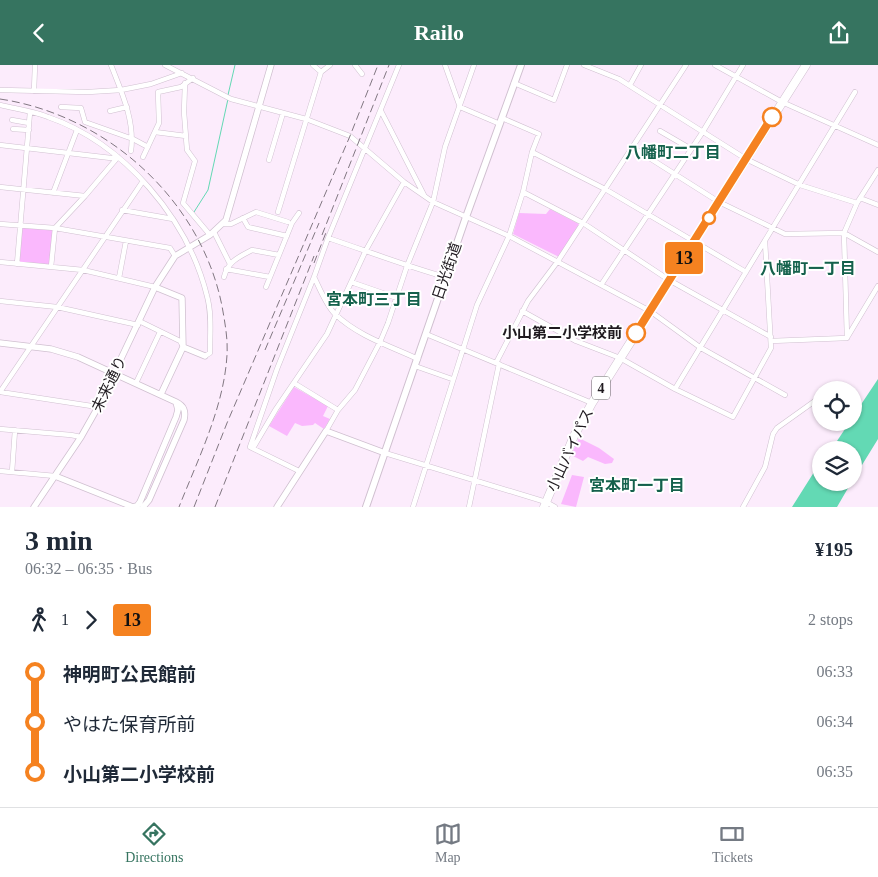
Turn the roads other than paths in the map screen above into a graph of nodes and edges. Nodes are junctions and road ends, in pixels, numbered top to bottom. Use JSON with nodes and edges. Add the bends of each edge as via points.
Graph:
{"nodes":[{"id":1,"x":35,"y":65,"type":"edge"},
{"id":2,"x":111,"y":65,"type":"edge"},
{"id":3,"x":165,"y":65,"type":"edge"},
{"id":4,"x":271,"y":65,"type":"edge"},
{"id":5,"x":313,"y":65,"type":"edge"},
{"id":6,"x":330,"y":65,"type":"edge"},
{"id":7,"x":355,"y":65,"type":"edge"},
{"id":8,"x":399,"y":65,"type":"edge"},
{"id":9,"x":445,"y":65,"type":"edge"},
{"id":10,"x":474,"y":65,"type":"edge"},
{"id":11,"x":521,"y":65,"type":"edge"},
{"id":12,"x":567,"y":65,"type":"edge"},
{"id":13,"x":584,"y":65,"type":"edge"},
{"id":14,"x":603,"y":65,"type":"edge"},
{"id":15,"x":641,"y":65,"type":"edge"},
{"id":16,"x":686,"y":65,"type":"edge"},
{"id":17,"x":715,"y":65,"type":"edge"},
{"id":18,"x":743,"y":65,"type":"edge"},
{"id":19,"x":806,"y":65,"type":"edge"},
{"id":20,"x":600,"y":71,"type":"junction"},
{"id":21,"x":321,"y":72,"type":"junction"},
{"id":22,"x":182,"y":73,"type":"junction"},
{"id":23,"x":362,"y":74,"type":"dead end"},
{"id":24,"x":736,"y":77,"type":"junction"},
{"id":25,"x":193,"y":78,"type":"junction"},
{"id":26,"x":185,"y":83,"type":"junction"},
{"id":27,"x":514,"y":83,"type":"junction"},
{"id":28,"x":630,"y":85,"type":"junction"},
{"id":29,"x":0,"y":90,"type":"edge"},
{"id":30,"x":121,"y":90,"type":"junction"},
{"id":31,"x":34,"y":91,"type":"junction"},
{"id":32,"x":855,"y":93,"type":"dead end"},
{"id":33,"x":782,"y":102,"type":"junction"},
{"id":34,"x":0,"y":105,"type":"edge"},
{"id":35,"x":660,"y":105,"type":"junction"},
{"id":36,"x":259,"y":106,"type":"junction"},
{"id":37,"x":61,"y":107,"type":"dead end"},
{"id":38,"x":127,"y":107,"type":"junction"},
{"id":39,"x":460,"y":107,"type":"junction"},
{"id":40,"x":110,"y":111,"type":"dead end"},
{"id":41,"x":381,"y":111,"type":"junction"},
{"id":42,"x":30,"y":112,"type":"junction"},
{"id":43,"x":283,"y":113,"type":"junction"},
{"id":44,"x":306,"y":119,"type":"junction"},
{"id":45,"x":12,"y":120,"type":"dead end"},
{"id":46,"x":501,"y":121,"type":"junction"},
{"id":47,"x":29,"y":123,"type":"junction"},
{"id":48,"x":835,"y":127,"type":"junction"},
{"id":49,"x":13,"y":129,"type":"dead end"},
{"id":50,"x":28,"y":130,"type":"junction"},
{"id":51,"x":77,"y":130,"type":"junction"},
{"id":52,"x":660,"y":131,"type":"dead end"},
{"id":53,"x":155,"y":133,"type":"junction"},
{"id":54,"x":702,"y":133,"type":"junction"},
{"id":55,"x":186,"y":137,"type":"junction"},
{"id":56,"x":133,"y":139,"type":"junction"},
{"id":57,"x":0,"y":145,"type":"edge"},
{"id":58,"x":878,"y":145,"type":"edge"},
{"id":59,"x":27,"y":147,"type":"junction"},
{"id":60,"x":148,"y":147,"type":"junction"},
{"id":61,"x":632,"y":147,"type":"junction"},
{"id":62,"x":364,"y":148,"type":"junction"},
{"id":63,"x":691,"y":149,"type":"junction"},
{"id":64,"x":131,"y":151,"type":"dead end"},
{"id":65,"x":532,"y":152,"type":"junction"},
{"id":66,"x":68,"y":153,"type":"junction"},
{"id":67,"x":118,"y":157,"type":"junction"},
{"id":68,"x":143,"y":157,"type":"dead end"},
{"id":69,"x":746,"y":159,"type":"junction"},
{"id":70,"x":269,"y":160,"type":"dead end"},
{"id":71,"x":878,"y":170,"type":"edge"},
{"id":72,"x":675,"y":174,"type":"junction"},
{"id":73,"x":142,"y":181,"type":"junction"},
{"id":74,"x":404,"y":183,"type":"junction"},
{"id":75,"x":800,"y":185,"type":"junction"},
{"id":76,"x":0,"y":187,"type":"edge"},
{"id":77,"x":605,"y":189,"type":"junction"},
{"id":78,"x":23,"y":190,"type":"junction"},
{"id":79,"x":523,"y":192,"type":"junction"},
{"id":80,"x":54,"y":193,"type":"junction"},
{"id":81,"x":424,"y":195,"type":"junction"},
{"id":82,"x":85,"y":196,"type":"junction"},
{"id":83,"x":860,"y":198,"type":"junction"},
{"id":84,"x":433,"y":202,"type":"junction"},
{"id":85,"x":719,"y":202,"type":"junction"},
{"id":86,"x":857,"y":203,"type":"junction"},
{"id":87,"x":878,"y":205,"type":"edge"},
{"id":88,"x":122,"y":211,"type":"junction"},
{"id":89,"x":278,"y":212,"type":"dead end"},
{"id":90,"x":299,"y":213,"type":"dead end"},
{"id":91,"x":648,"y":213,"type":"junction"},
{"id":92,"x":466,"y":217,"type":"junction"},
{"id":93,"x":242,"y":218,"type":"junction"},
{"id":94,"x":173,"y":219,"type":"junction"},
{"id":95,"x":288,"y":222,"type":"dead end"},
{"id":96,"x":582,"y":223,"type":"junction"},
{"id":97,"x":0,"y":224,"type":"edge"},
{"id":98,"x":223,"y":224,"type":"junction"},
{"id":99,"x":20,"y":226,"type":"junction"},
{"id":100,"x":55,"y":228,"type":"junction"},
{"id":101,"x":773,"y":228,"type":"junction"},
{"id":102,"x":844,"y":233,"type":"junction"},
{"id":103,"x":212,"y":234,"type":"junction"},
{"id":104,"x":287,"y":236,"type":"junction"},
{"id":105,"x":509,"y":236,"type":"junction"},
{"id":106,"x":104,"y":237,"type":"junction"},
{"id":107,"x":328,"y":238,"type":"junction"},
{"id":108,"x":126,"y":241,"type":"junction"},
{"id":109,"x":694,"y":241,"type":"junction"},
{"id":110,"x":765,"y":241,"type":"junction"},
{"id":111,"x":190,"y":247,"type":"junction"},
{"id":112,"x":366,"y":250,"type":"junction"},
{"id":113,"x":624,"y":251,"type":"junction"},
{"id":114,"x":878,"y":252,"type":"edge"},
{"id":115,"x":279,"y":255,"type":"junction"},
{"id":116,"x":175,"y":256,"type":"junction"},
{"id":117,"x":558,"y":261,"type":"junction"},
{"id":118,"x":0,"y":262,"type":"edge"},
{"id":119,"x":17,"y":264,"type":"junction"},
{"id":120,"x":230,"y":264,"type":"junction"},
{"id":121,"x":407,"y":266,"type":"junction"},
{"id":122,"x":51,"y":267,"type":"junction"},
{"id":123,"x":226,"y":269,"type":"junction"},
{"id":124,"x":83,"y":270,"type":"junction"},
{"id":125,"x":746,"y":273,"type":"junction"},
{"id":126,"x":224,"y":277,"type":"dead end"},
{"id":127,"x":270,"y":277,"type":"junction"},
{"id":128,"x":314,"y":277,"type":"junction"},
{"id":129,"x":446,"y":277,"type":"junction"},
{"id":130,"x":119,"y":278,"type":"junction"},
{"id":131,"x":669,"y":280,"type":"junction"},
{"id":132,"x":351,"y":282,"type":"junction"},
{"id":133,"x":601,"y":285,"type":"junction"},
{"id":134,"x":878,"y":286,"type":"edge"},
{"id":135,"x":156,"y":287,"type":"junction"},
{"id":136,"x":266,"y":287,"type":"dead end"},
{"id":137,"x":398,"y":298,"type":"junction"},
{"id":138,"x":0,"y":301,"type":"edge"},
{"id":139,"x":57,"y":307,"type":"junction"},
{"id":140,"x":522,"y":311,"type":"junction"},
{"id":141,"x":650,"y":311,"type":"junction"},
{"id":142,"x":723,"y":311,"type":"junction"},
{"id":143,"x":336,"y":315,"type":"junction"},
{"id":144,"x":138,"y":323,"type":"junction"},
{"id":145,"x":160,"y":332,"type":"junction"},
{"id":146,"x":426,"y":334,"type":"junction"},
{"id":147,"x":847,"y":338,"type":"junction"},
{"id":148,"x":771,"y":339,"type":"junction"},
{"id":149,"x":380,"y":342,"type":"junction"},
{"id":150,"x":0,"y":343,"type":"edge"},
{"id":151,"x":31,"y":345,"type":"junction"},
{"id":152,"x":184,"y":347,"type":"junction"},
{"id":153,"x":700,"y":348,"type":"junction"},
{"id":154,"x":462,"y":349,"type":"junction"},
{"id":155,"x":204,"y":356,"type":"joint"},
{"id":156,"x":620,"y":357,"type":"junction"},
{"id":157,"x":416,"y":362,"type":"junction"},
{"id":158,"x":497,"y":364,"type":"junction"},
{"id":159,"x":113,"y":372,"type":"junction"},
{"id":160,"x":452,"y":379,"type":"junction"},
{"id":161,"x":755,"y":379,"type":"junction"},
{"id":162,"x":136,"y":383,"type":"junction"},
{"id":163,"x":294,"y":383,"type":"junction"},
{"id":164,"x":675,"y":389,"type":"junction"},
{"id":165,"x":0,"y":392,"type":"edge"},
{"id":166,"x":161,"y":394,"type":"junction"},
{"id":167,"x":785,"y":395,"type":"dead end"},
{"id":168,"x":176,"y":402,"type":"junction"},
{"id":169,"x":592,"y":403,"type":"junction"},
{"id":170,"x":812,"y":403,"type":"edge"},
{"id":171,"x":98,"y":407,"type":"junction"},
{"id":172,"x":338,"y":410,"type":"junction"},
{"id":173,"x":0,"y":429,"type":"edge"},
{"id":174,"x":15,"y":430,"type":"junction"},
{"id":175,"x":326,"y":431,"type":"junction"},
{"id":176,"x":81,"y":437,"type":"junction"},
{"id":177,"x":253,"y":448,"type":"junction"},
{"id":178,"x":385,"y":453,"type":"junction"},
{"id":179,"x":427,"y":465,"type":"junction"},
{"id":180,"x":0,"y":471,"type":"edge"},
{"id":181,"x":299,"y":471,"type":"junction"},
{"id":182,"x":12,"y":472,"type":"junction"},
{"id":183,"x":55,"y":476,"type":"junction"},
{"id":184,"x":475,"y":481,"type":"junction"},
{"id":185,"x":545,"y":505,"type":"edge"},
{"id":186,"x":34,"y":507,"type":"edge"},
{"id":187,"x":133,"y":507,"type":"edge"},
{"id":188,"x":143,"y":507,"type":"edge"},
{"id":189,"x":277,"y":507,"type":"edge"},
{"id":190,"x":366,"y":507,"type":"edge"},
{"id":191,"x":413,"y":507,"type":"edge"},
{"id":192,"x":469,"y":507,"type":"edge"},
{"id":193,"x":555,"y":507,"type":"edge"},
{"id":194,"x":743,"y":507,"type":"edge"}],
"edges":[{"from":1,"to":31,"type":"street"},
{"from":2,"to":30,"type":"street"},
{"from":3,"to":22,"type":"street"},
{"from":4,"to":36,"type":"street"},
{"from":5,"to":21,"type":"street"},
{"from":6,"to":21,"type":"street"},
{"from":7,"to":23,"type":"street"},
{"from":8,"to":41,"type":"street"},
{"from":9,"to":39,"type":"street"},
{"from":10,"to":39,"type":"street"},
{"from":11,"to":27,"type":"main road","name":"日光街道"},
{"from":12,"to":27,"type":"street","via":[[554,100]]},
{"from":13,"to":20,"type":"street"},
{"from":14,"to":20,"type":"street"},
{"from":15,"to":28,"type":"street"},
{"from":16,"to":35,"type":"street"},
{"from":17,"to":24,"type":"street"},
{"from":18,"to":24,"type":"street"},
{"from":19,"to":33,"type":"highway","name":"小山バイパス","number":"4"},
{"from":20,"to":28,"type":"street"},
{"from":21,"to":44,"type":"street"},
{"from":22,"to":25,"type":"street"},
{"from":22,"to":30,"type":"street"},
{"from":24,"to":33,"type":"street"},
{"from":24,"to":54,"type":"street"},
{"from":25,"to":26,"type":"street"},
{"from":25,"to":36,"type":"street","via":[[228,97]]},
{"from":26,"to":53,"type":"street","via":[[181,87],[158,92],[159,123]]},
{"from":26,"to":55,"type":"street"},
{"from":27,"to":46,"type":"main road","name":"日光街道"},
{"from":28,"to":35,"type":"street"},
{"from":29,"to":31,"type":"street"},
{"from":30,"to":31,"type":"street"},
{"from":30,"to":38,"type":"street"},
{"from":32,"to":48,"type":"street"},
{"from":33,"to":48,"type":"street"},
{"from":33,"to":69,"type":"highway","name":"小山バイパス","number":"4"},
{"from":34,"to":42,"type":"street"},
{"from":35,"to":54,"type":"street"},
{"from":35,"to":61,"type":"street"},
{"from":36,"to":43,"type":"street"},
{"from":36,"to":98,"type":"street"},
{"from":37,"to":56,"type":"street","via":[[81,108],[85,121]]},
{"from":38,"to":40,"type":"street"},
{"from":38,"to":56,"type":"street"},
{"from":39,"to":46,"type":"street"},
{"from":39,"to":84,"type":"street","via":[[443,154]]},
{"from":41,"to":62,"type":"street"},
{"from":41,"to":81,"type":"street"},
{"from":42,"to":47,"type":"street"},
{"from":42,"to":51,"type":"street"},
{"from":43,"to":44,"type":"street"},
{"from":43,"to":70,"type":"street"},
{"from":44,"to":62,"type":"street","via":[[350,136]]},
{"from":44,"to":89,"type":"street"},
{"from":45,"to":47,"type":"street"},
{"from":46,"to":65,"type":"street","via":[[539,133]]},
{"from":46,"to":92,"type":"main road","name":"日光街道"},
{"from":47,"to":50,"type":"street"},
{"from":48,"to":58,"type":"street"},
{"from":48,"to":75,"type":"street"},
{"from":49,"to":50,"type":"street"},
{"from":50,"to":59,"type":"street"},
{"from":51,"to":66,"type":"street"},
{"from":51,"to":67,"type":"street"},
{"from":52,"to":63,"type":"street"},
{"from":53,"to":55,"type":"street"},
{"from":53,"to":60,"type":"street"},
{"from":54,"to":63,"type":"street"},
{"from":54,"to":69,"type":"street"},
{"from":55,"to":103,"type":"street","via":[[187,150],[195,161],[183,203]]},
{"from":56,"to":60,"type":"street"},
{"from":56,"to":64,"type":"street"},
{"from":57,"to":59,"type":"street"},
{"from":59,"to":66,"type":"street"},
{"from":59,"to":78,"type":"street"},
{"from":60,"to":68,"type":"street"},
{"from":61,"to":72,"type":"street"},
{"from":61,"to":77,"type":"street"},
{"from":62,"to":74,"type":"street"},
{"from":62,"to":107,"type":"street"},
{"from":63,"to":72,"type":"street"},
{"from":65,"to":77,"type":"street"},
{"from":65,"to":79,"type":"street"},
{"from":66,"to":67,"type":"street"},
{"from":66,"to":80,"type":"street"},
{"from":67,"to":73,"type":"street"},
{"from":67,"to":82,"type":"street"},
{"from":69,"to":75,"type":"street"},
{"from":69,"to":85,"type":"highway","name":"小山バイパス","number":"4"},
{"from":71,"to":83,"type":"street"},
{"from":72,"to":85,"type":"street"},
{"from":72,"to":91,"type":"street"},
{"from":73,"to":88,"type":"street"},
{"from":73,"to":94,"type":"street"},
{"from":74,"to":81,"type":"street"},
{"from":74,"to":112,"type":"street"},
{"from":75,"to":86,"type":"street"},
{"from":75,"to":101,"type":"street"},
{"from":76,"to":78,"type":"street"},
{"from":77,"to":91,"type":"street"},
{"from":77,"to":96,"type":"street"},
{"from":78,"to":80,"type":"street"},
{"from":78,"to":99,"type":"street"},
{"from":79,"to":96,"type":"street"},
{"from":79,"to":105,"type":"street"},
{"from":80,"to":82,"type":"street"},
{"from":81,"to":84,"type":"street"},
{"from":82,"to":100,"type":"street"},
{"from":83,"to":86,"type":"street"},
{"from":83,"to":87,"type":"street"},
{"from":84,"to":92,"type":"street"},
{"from":84,"to":121,"type":"street"},
{"from":85,"to":101,"type":"street"},
{"from":85,"to":109,"type":"highway","name":"小山バイパス","number":"4"},
{"from":86,"to":102,"type":"street"},
{"from":88,"to":94,"type":"street"},
{"from":88,"to":106,"type":"street"},
{"from":90,"to":104,"type":"street"},
{"from":91,"to":109,"type":"street"},
{"from":91,"to":113,"type":"street"},
{"from":92,"to":105,"type":"street"},
{"from":92,"to":129,"type":"main road","name":"日光街道"},
{"from":93,"to":95,"type":"street","via":[[256,212]]},
{"from":93,"to":98,"type":"street"},
{"from":93,"to":104,"type":"street","via":[[248,227]]},
{"from":94,"to":111,"type":"street"},
{"from":96,"to":113,"type":"street"},
{"from":96,"to":117,"type":"street"},
{"from":97,"to":99,"type":"street"},
{"from":98,"to":103,"type":"street"},
{"from":99,"to":100,"type":"street"},
{"from":99,"to":119,"type":"street"},
{"from":100,"to":106,"type":"street"},
{"from":100,"to":122,"type":"street"},
{"from":101,"to":102,"type":"street","via":[[785,234]]},
{"from":101,"to":110,"type":"street"},
{"from":102,"to":114,"type":"street"},
{"from":102,"to":147,"type":"street"},
{"from":103,"to":111,"type":"street"},
{"from":103,"to":120,"type":"street"},
{"from":104,"to":115,"type":"street"},
{"from":105,"to":117,"type":"street"},
{"from":105,"to":154,"type":"street","via":[[477,305]]},
{"from":106,"to":108,"type":"street"},
{"from":106,"to":124,"type":"street"},
{"from":107,"to":112,"type":"street"},
{"from":107,"to":128,"type":"street"},
{"from":108,"to":116,"type":"street","via":[[170,248]]},
{"from":108,"to":130,"type":"street"},
{"from":109,"to":125,"type":"street"},
{"from":109,"to":131,"type":"highway","name":"小山バイパス","number":"4"},
{"from":110,"to":125,"type":"street"},
{"from":110,"to":148,"type":"street"},
{"from":111,"to":116,"type":"street"},
{"from":111,"to":155,"type":"street","via":[[209,305],[210,353]]},
{"from":112,"to":121,"type":"street"},
{"from":112,"to":132,"type":"street"},
{"from":113,"to":131,"type":"street"},
{"from":113,"to":133,"type":"street"},
{"from":115,"to":120,"type":"street","via":[[252,250]]},
{"from":115,"to":127,"type":"street"},
{"from":116,"to":135,"type":"street","name":"未来通り"},
{"from":117,"to":133,"type":"street"},
{"from":117,"to":140,"type":"street"},
{"from":118,"to":119,"type":"street"},
{"from":119,"to":122,"type":"street"},
{"from":120,"to":123,"type":"street"},
{"from":121,"to":129,"type":"street"},
{"from":121,"to":137,"type":"street"},
{"from":122,"to":124,"type":"street"},
{"from":123,"to":126,"type":"street"},
{"from":123,"to":127,"type":"street"},
{"from":124,"to":130,"type":"street"},
{"from":124,"to":139,"type":"street"},
{"from":125,"to":142,"type":"street"},
{"from":127,"to":136,"type":"street"},
{"from":128,"to":143,"type":"street"},
{"from":128,"to":177,"type":"street","via":[[277,369],[250,447]]},
{"from":129,"to":146,"type":"main road","name":"日光街道"},
{"from":130,"to":135,"type":"street"},
{"from":131,"to":141,"type":"highway","name":"小山バイパス","number":"4"},
{"from":131,"to":142,"type":"street"},
{"from":132,"to":137,"type":"street"},
{"from":132,"to":143,"type":"street"},
{"from":133,"to":141,"type":"street"},
{"from":134,"to":147,"type":"street"},
{"from":135,"to":144,"type":"street","name":"未来通り"},
{"from":135,"to":152,"type":"street","via":[[182,298]]},
{"from":137,"to":149,"type":"street"},
{"from":138,"to":139,"type":"street"},
{"from":139,"to":144,"type":"street"},
{"from":139,"to":151,"type":"street"},
{"from":140,"to":156,"type":"street","via":[[576,341]]},
{"from":140,"to":158,"type":"street"},
{"from":141,"to":153,"type":"street"},
{"from":141,"to":156,"type":"highway","name":"小山バイパス","number":"4"},
{"from":142,"to":148,"type":"street"},
{"from":142,"to":153,"type":"street"},
{"from":143,"to":149,"type":"street","via":[[358,332]]},
{"from":143,"to":163,"type":"street"},
{"from":144,"to":145,"type":"street"},
{"from":144,"to":159,"type":"street","name":"未来通り"},
{"from":145,"to":152,"type":"street","via":[[180,341]]},
{"from":145,"to":162,"type":"street"},
{"from":146,"to":154,"type":"street"},
{"from":146,"to":157,"type":"main road","name":"日光街道"},
{"from":147,"to":148,"type":"street"},
{"from":148,"to":161,"type":"street","via":[[771,348]]},
{"from":149,"to":157,"type":"street"},
{"from":149,"to":172,"type":"street","via":[[355,390]]},
{"from":150,"to":151,"type":"street"},
{"from":151,"to":159,"type":"street","via":[[72,355]]},
{"from":151,"to":165,"type":"street"},
{"from":152,"to":155,"type":"street"},
{"from":152,"to":166,"type":"street"},
{"from":153,"to":161,"type":"street"},
{"from":153,"to":164,"type":"street"},
{"from":154,"to":158,"type":"street"},
{"from":154,"to":160,"type":"street"},
{"from":156,"to":164,"type":"street"},
{"from":156,"to":169,"type":"highway","name":"小山バイパス","number":"4"},
{"from":157,"to":160,"type":"street"},
{"from":157,"to":178,"type":"main road","name":"日光街道"},
{"from":158,"to":169,"type":"street"},
{"from":158,"to":184,"type":"street"},
{"from":159,"to":162,"type":"street"},
{"from":159,"to":171,"type":"street","name":"未来通り"},
{"from":160,"to":179,"type":"street"},
{"from":161,"to":164,"type":"street","via":[[733,417]]},
{"from":161,"to":167,"type":"street"},
{"from":162,"to":166,"type":"street"},
{"from":163,"to":172,"type":"street"},
{"from":163,"to":177,"type":"street"},
{"from":165,"to":171,"type":"street"},
{"from":166,"to":168,"type":"street"},
{"from":168,"to":187,"type":"street","via":[[176,417],[140,503]]},
{"from":168,"to":188,"type":"street","via":[[184,407],[184,420],[148,503]]},
{"from":169,"to":185,"type":"highway","name":"小山バイパス","number":"4","via":[[574,436]]},
{"from":170,"to":194,"type":"street","via":[[773,434],[765,467]]},
{"from":171,"to":176,"type":"street","name":"未来通り"},
{"from":172,"to":175,"type":"street"},
{"from":173,"to":174,"type":"street"},
{"from":174,"to":176,"type":"street"},
{"from":174,"to":182,"type":"street"},
{"from":175,"to":178,"type":"street"},
{"from":175,"to":181,"type":"street"},
{"from":176,"to":183,"type":"street","name":"未来通り"},
{"from":177,"to":181,"type":"street"},
{"from":178,"to":179,"type":"street"},
{"from":178,"to":190,"type":"main road","name":"日光街道"},
{"from":179,"to":184,"type":"street"},
{"from":179,"to":191,"type":"street"},
{"from":180,"to":182,"type":"street"},
{"from":181,"to":189,"type":"street"},
{"from":182,"to":183,"type":"street"},
{"from":183,"to":186,"type":"street","name":"未来通り"},
{"from":183,"to":187,"type":"street"},
{"from":184,"to":185,"type":"street"},
{"from":184,"to":192,"type":"street"},
{"from":185,"to":193,"type":"street"}]}
